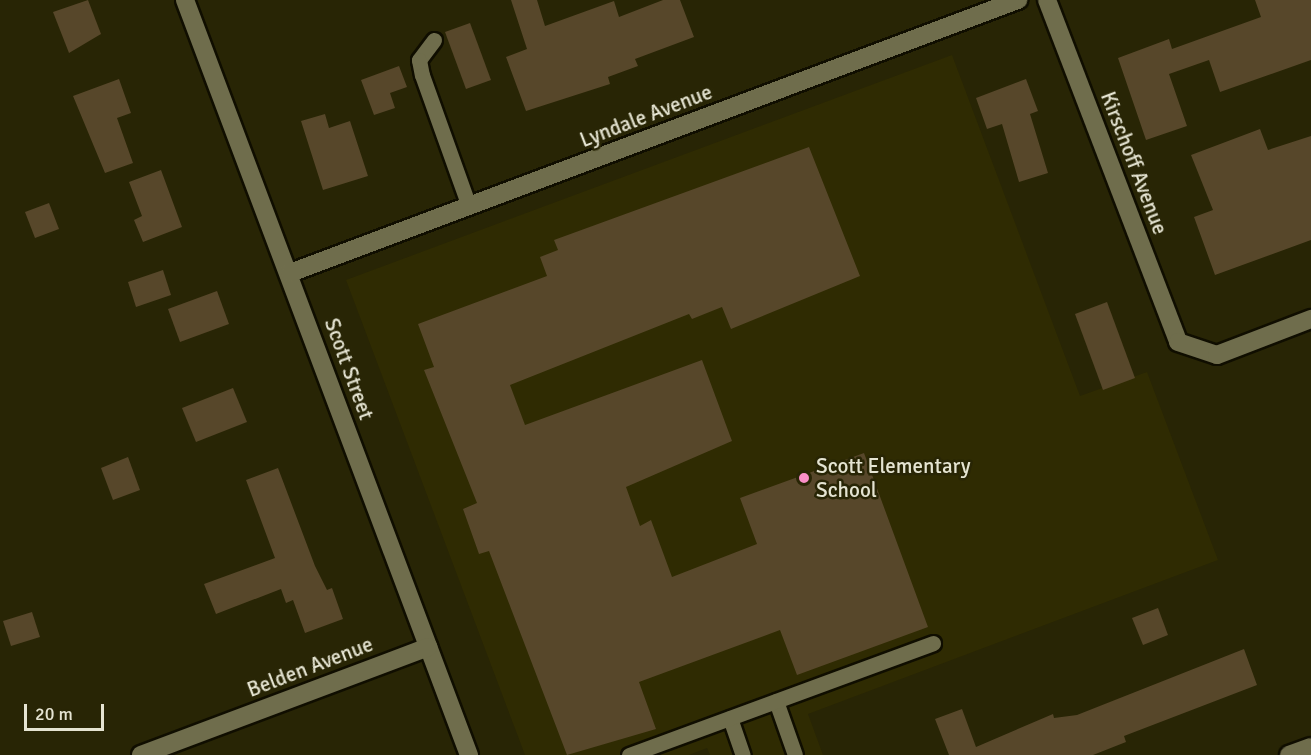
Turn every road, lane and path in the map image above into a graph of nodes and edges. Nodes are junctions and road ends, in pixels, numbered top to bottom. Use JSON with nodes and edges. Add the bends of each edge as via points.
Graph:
{"nodes":[{"id":1,"x":185,"y":0,"type":"edge"},
{"id":2,"x":1018,"y":0,"type":"edge"},
{"id":3,"x":1047,"y":0,"type":"edge"},
{"id":4,"x":434,"y":40,"type":"dead end"},
{"id":5,"x":469,"y":206,"type":"junction"},
{"id":6,"x":290,"y":273,"type":"junction"},
{"id":7,"x":1311,"y":319,"type":"edge"},
{"id":8,"x":933,"y":643,"type":"dead end"},
{"id":9,"x":428,"y":646,"type":"junction"},
{"id":10,"x":776,"y":701,"type":"junction"},
{"id":11,"x":730,"y":718,"type":"junction"},
{"id":12,"x":1311,"y":747,"type":"edge"},
{"id":13,"x":141,"y":755,"type":"edge"},
{"id":14,"x":469,"y":755,"type":"edge"},
{"id":15,"x":629,"y":755,"type":"edge"},
{"id":16,"x":743,"y":755,"type":"edge"},
{"id":17,"x":795,"y":755,"type":"edge"},
{"id":18,"x":1289,"y":755,"type":"edge"}],
"edges":[{"from":1,"to":6,"type":"street","name":"Scott Street"},
{"from":2,"to":5,"type":"street","name":"Lyndale Avenue"},
{"from":3,"to":7,"type":"street","name":"Kirschoff Avenue","via":[[1178,342],[1217,355]]},
{"from":4,"to":5,"type":"lane","via":[[419,60],[422,75]]},
{"from":5,"to":6,"type":"street","name":"Lyndale Avenue"},
{"from":6,"to":9,"type":"street","name":"Scott Street"},
{"from":8,"to":10,"type":"lane"},
{"from":9,"to":13,"type":"street","name":"Belden Avenue"},
{"from":9,"to":14,"type":"street","name":"Scott Street"},
{"from":10,"to":11,"type":"lane"},
{"from":10,"to":17,"type":"lane"},
{"from":11,"to":15,"type":"lane"},
{"from":11,"to":16,"type":"lane"},
{"from":12,"to":18,"type":"street"}]}
